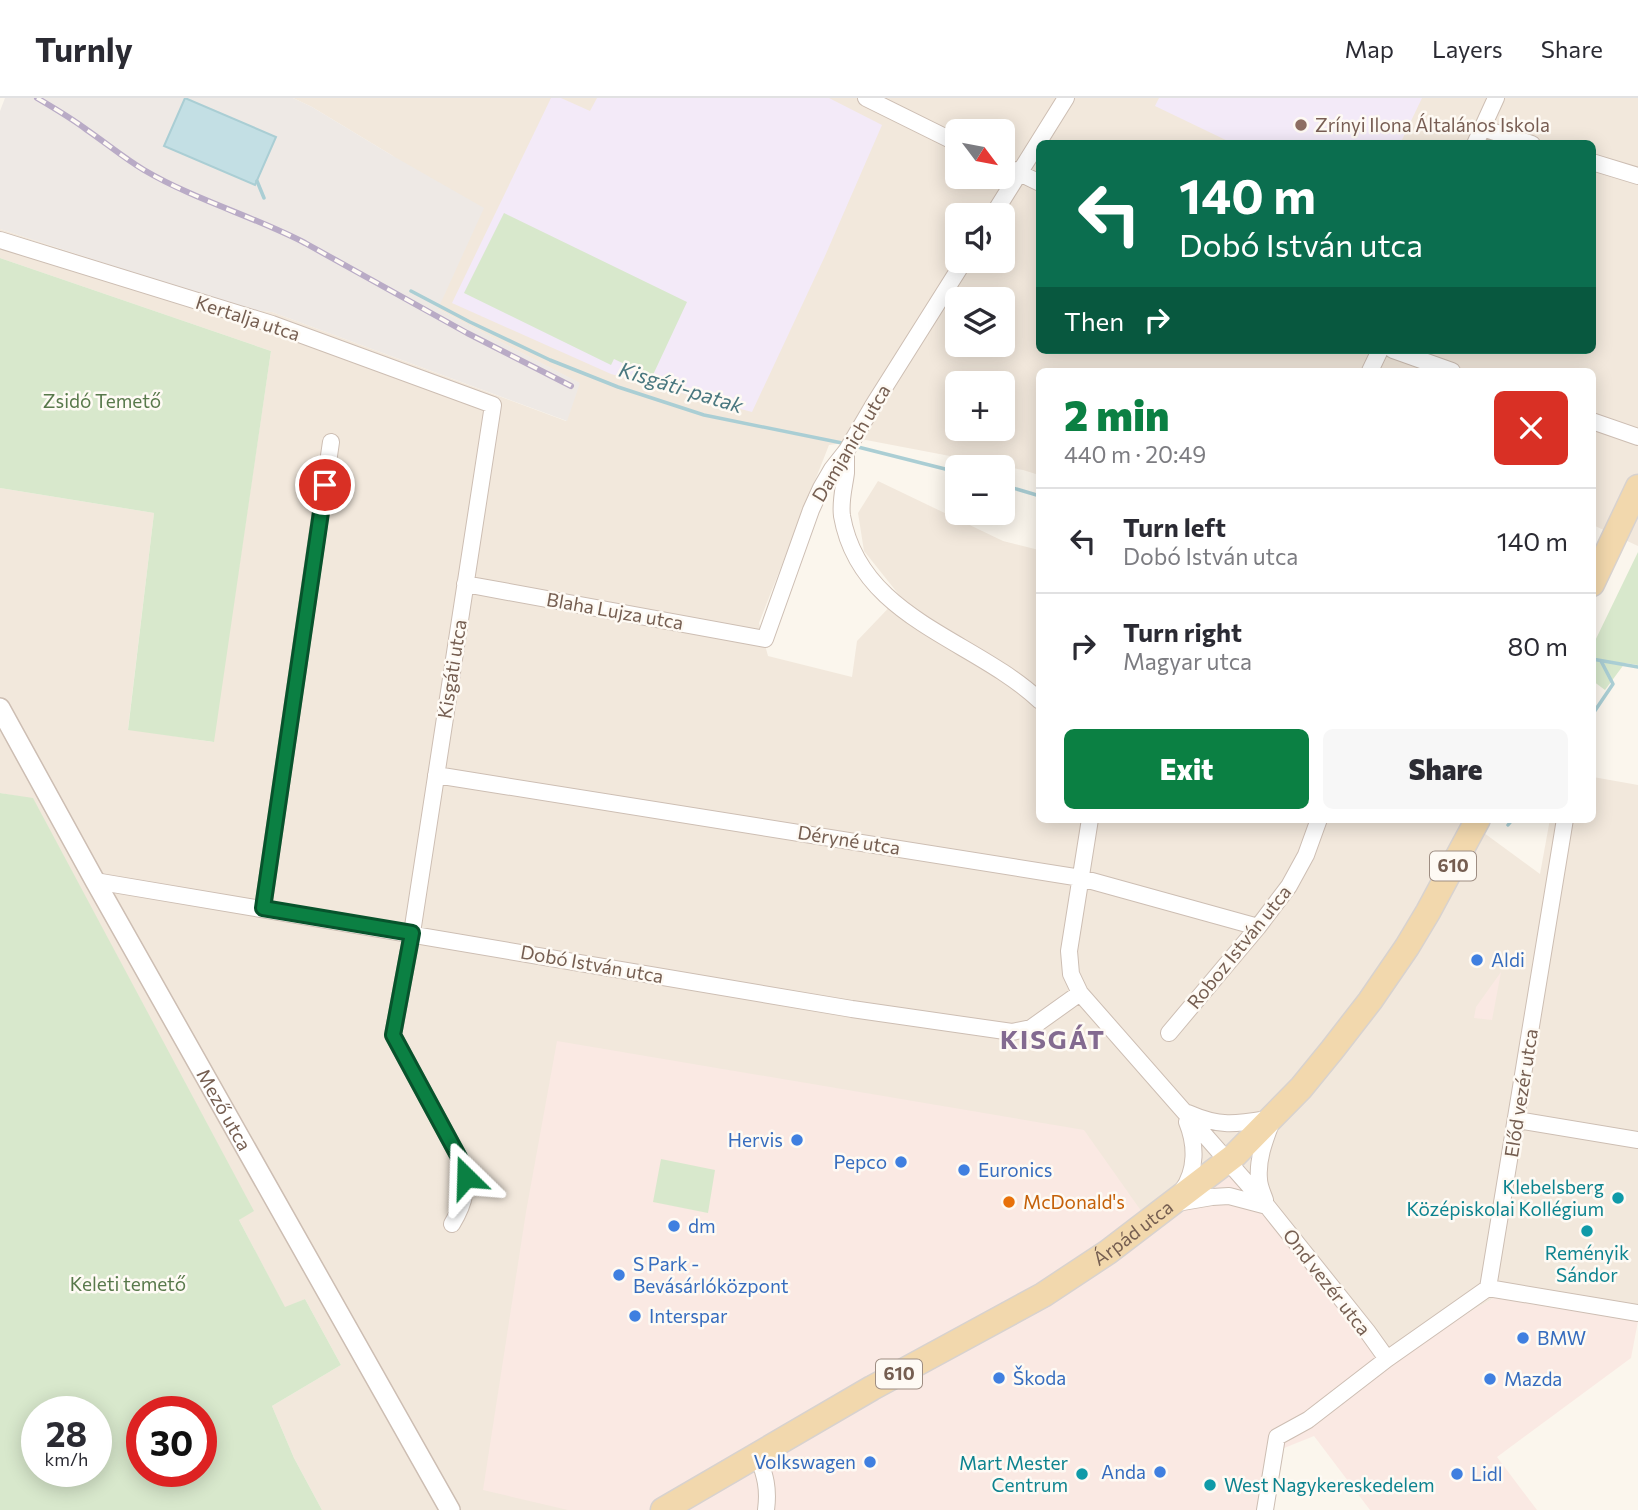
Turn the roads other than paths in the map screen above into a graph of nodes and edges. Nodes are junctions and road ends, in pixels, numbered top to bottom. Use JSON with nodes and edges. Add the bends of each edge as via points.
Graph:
{"nodes":[{"id":1,"x":866,"y":98,"type":"edge"},
{"id":2,"x":1066,"y":98,"type":"edge"},
{"id":3,"x":1496,"y":98,"type":"edge"},
{"id":4,"x":1479,"y":136,"type":"edge"},
{"id":5,"x":945,"y":137,"type":"edge"},
{"id":6,"x":1040,"y":140,"type":"edge"},
{"id":7,"x":1506,"y":140,"type":"edge"},
{"id":8,"x":1036,"y":146,"type":"edge"},
{"id":9,"x":1596,"y":163,"type":"edge"},
{"id":10,"x":1015,"y":171,"type":"edge"},
{"id":11,"x":1019,"y":173,"type":"junction"},
{"id":12,"x":1638,"y":176,"type":"edge"},
{"id":13,"x":1036,"y":181,"type":"edge"},
{"id":14,"x":1000,"y":203,"type":"edge"},
{"id":15,"x":0,"y":240,"type":"edge"},
{"id":16,"x":956,"y":273,"type":"edge"},
{"id":17,"x":1404,"y":354,"type":"edge"},
{"id":18,"x":1444,"y":368,"type":"edge"},
{"id":19,"x":493,"y":405,"type":"joint"},
{"id":20,"x":1596,"y":422,"type":"edge"},
{"id":21,"x":1638,"y":437,"type":"edge"},
{"id":22,"x":331,"y":442,"type":"dead end"},
{"id":23,"x":849,"y":447,"type":"junction"},
{"id":24,"x":1638,"y":487,"type":"edge"},
{"id":25,"x":811,"y":510,"type":"junction"},
{"id":26,"x":842,"y":514,"type":"junction"},
{"id":27,"x":1596,"y":576,"type":"edge"},
{"id":28,"x":465,"y":584,"type":"junction"},
{"id":29,"x":765,"y":639,"type":"joint"},
{"id":30,"x":1036,"y":698,"type":"edge"},
{"id":31,"x":0,"y":708,"type":"edge"},
{"id":32,"x":436,"y":775,"type":"junction"},
{"id":33,"x":1089,"y":823,"type":"edge"},
{"id":34,"x":1318,"y":823,"type":"edge"},
{"id":35,"x":1476,"y":823,"type":"edge"},
{"id":36,"x":1564,"y":823,"type":"edge"},
{"id":37,"x":1080,"y":878,"type":"junction"},
{"id":38,"x":94,"y":881,"type":"junction"},
{"id":39,"x":263,"y":908,"type":"junction"},
{"id":40,"x":1258,"y":927,"type":"junction"},
{"id":41,"x":412,"y":933,"type":"junction"},
{"id":42,"x":1080,"y":993,"type":"junction"},
{"id":43,"x":1169,"y":1033,"type":"dead end"},
{"id":44,"x":1182,"y":1110,"type":"junction"},
{"id":45,"x":1273,"y":1118,"type":"junction"},
{"id":46,"x":1517,"y":1120,"type":"junction"},
{"id":47,"x":1638,"y":1140,"type":"edge"},
{"id":48,"x":1227,"y":1161,"type":"junction"},
{"id":49,"x":1173,"y":1204,"type":"junction"},
{"id":50,"x":1267,"y":1206,"type":"junction"},
{"id":51,"x":452,"y":1224,"type":"dead end"},
{"id":52,"x":1488,"y":1288,"type":"junction"},
{"id":53,"x":1638,"y":1312,"type":"edge"},
{"id":54,"x":1387,"y":1359,"type":"junction"},
{"id":55,"x":758,"y":1455,"type":"junction"},
{"id":56,"x":450,"y":1510,"type":"edge"},
{"id":57,"x":663,"y":1510,"type":"edge"},
{"id":58,"x":766,"y":1510,"type":"edge"},
{"id":59,"x":1265,"y":1510,"type":"edge"}],
"edges":[{"from":1,"to":5,"type":"street"},
{"from":2,"to":6,"type":"street"},
{"from":3,"to":4,"type":"street"},
{"from":4,"to":7,"type":"street"},
{"from":8,"to":11,"type":"street"},
{"from":9,"to":12,"type":"street"},
{"from":10,"to":11,"type":"street"},
{"from":11,"to":13,"type":"street"},
{"from":11,"to":14,"type":"street"},
{"from":15,"to":19,"type":"street","name":"Kertalja utca","via":[[272,324]]},
{"from":16,"to":23,"type":"street","name":"Damjanich utca"},
{"from":17,"to":18,"type":"street"},
{"from":19,"to":28,"type":"street","name":"Kisgáti utca"},
{"from":20,"to":21,"type":"street"},
{"from":22,"to":39,"type":"street"},
{"from":23,"to":25,"type":"street","name":"Damjanich utca"},
{"from":23,"to":26,"type":"street"},
{"from":24,"to":27,"type":"main road"},
{"from":25,"to":26,"type":"street"},
{"from":25,"to":29,"type":"street","name":"Damjanich utca"},
{"from":26,"to":30,"type":"street","via":[[857,560],[887,597]]},
{"from":28,"to":29,"type":"street","name":"Blaha Lujza utca"},
{"from":28,"to":32,"type":"street","name":"Kisgáti utca"},
{"from":31,"to":38,"type":"street","name":"Mező utca"},
{"from":32,"to":37,"type":"street","name":"Déryné utca"},
{"from":32,"to":41,"type":"street","name":"Kisgáti utca"},
{"from":33,"to":37,"type":"street"},
{"from":34,"to":40,"type":"street","name":"Roboz István utca","via":[[1289,886]]},
{"from":35,"to":45,"type":"main road","name":"Árpád utca","number":"610","via":[[1428,912],[1378,990]]},
{"from":36,"to":46,"type":"street","name":"Előd vezér utca"},
{"from":37,"to":40,"type":"street","name":"Déryné utca"},
{"from":37,"to":42,"type":"street","via":[[1069,951]]},
{"from":38,"to":39,"type":"street","name":"Dobó István utca"},
{"from":38,"to":56,"type":"street","name":"Mező utca"},
{"from":39,"to":41,"type":"street","name":"Dobó István utca"},
{"from":40,"to":43,"type":"street","name":"Roboz István utca"},
{"from":41,"to":42,"type":"street","name":"Dobó István utca","via":[[1013,1032],[1031,1028]]},
{"from":41,"to":51,"type":"street","name":"Kisgáti utca","via":[[393,1035],[466,1177],[466,1194]]},
{"from":42,"to":44,"type":"street","name":"Ond vezér utca"},
{"from":44,"to":45,"type":"street","via":[[1225,1124]]},
{"from":44,"to":48,"type":"street","name":"Ond vezér utca"},
{"from":44,"to":49,"type":"street","via":[[1194,1153],[1189,1181]]},
{"from":45,"to":48,"type":"main road","name":"Árpád utca","number":"610"},
{"from":45,"to":50,"type":"street","name":"Ond vezér utca","via":[[1259,1168]]},
{"from":46,"to":47,"type":"street"},
{"from":46,"to":52,"type":"street","name":"Előd vezér utca"},
{"from":48,"to":49,"type":"main road","name":"Árpád utca","number":"610"},
{"from":48,"to":50,"type":"street","name":"Ond vezér utca"},
{"from":49,"to":50,"type":"street","via":[[1229,1196]]},
{"from":49,"to":55,"type":"main road","name":"Árpád utca","number":"610","via":[[1042,1295]]},
{"from":50,"to":54,"type":"street","name":"Ond vezér utca"},
{"from":52,"to":53,"type":"street"},
{"from":52,"to":54,"type":"street"},
{"from":54,"to":59,"type":"street","via":[[1308,1420],[1277,1437]]},
{"from":55,"to":57,"type":"main road","name":"Árpád utca","number":"610"},
{"from":55,"to":58,"type":"street","via":[[769,1493]]}]}
